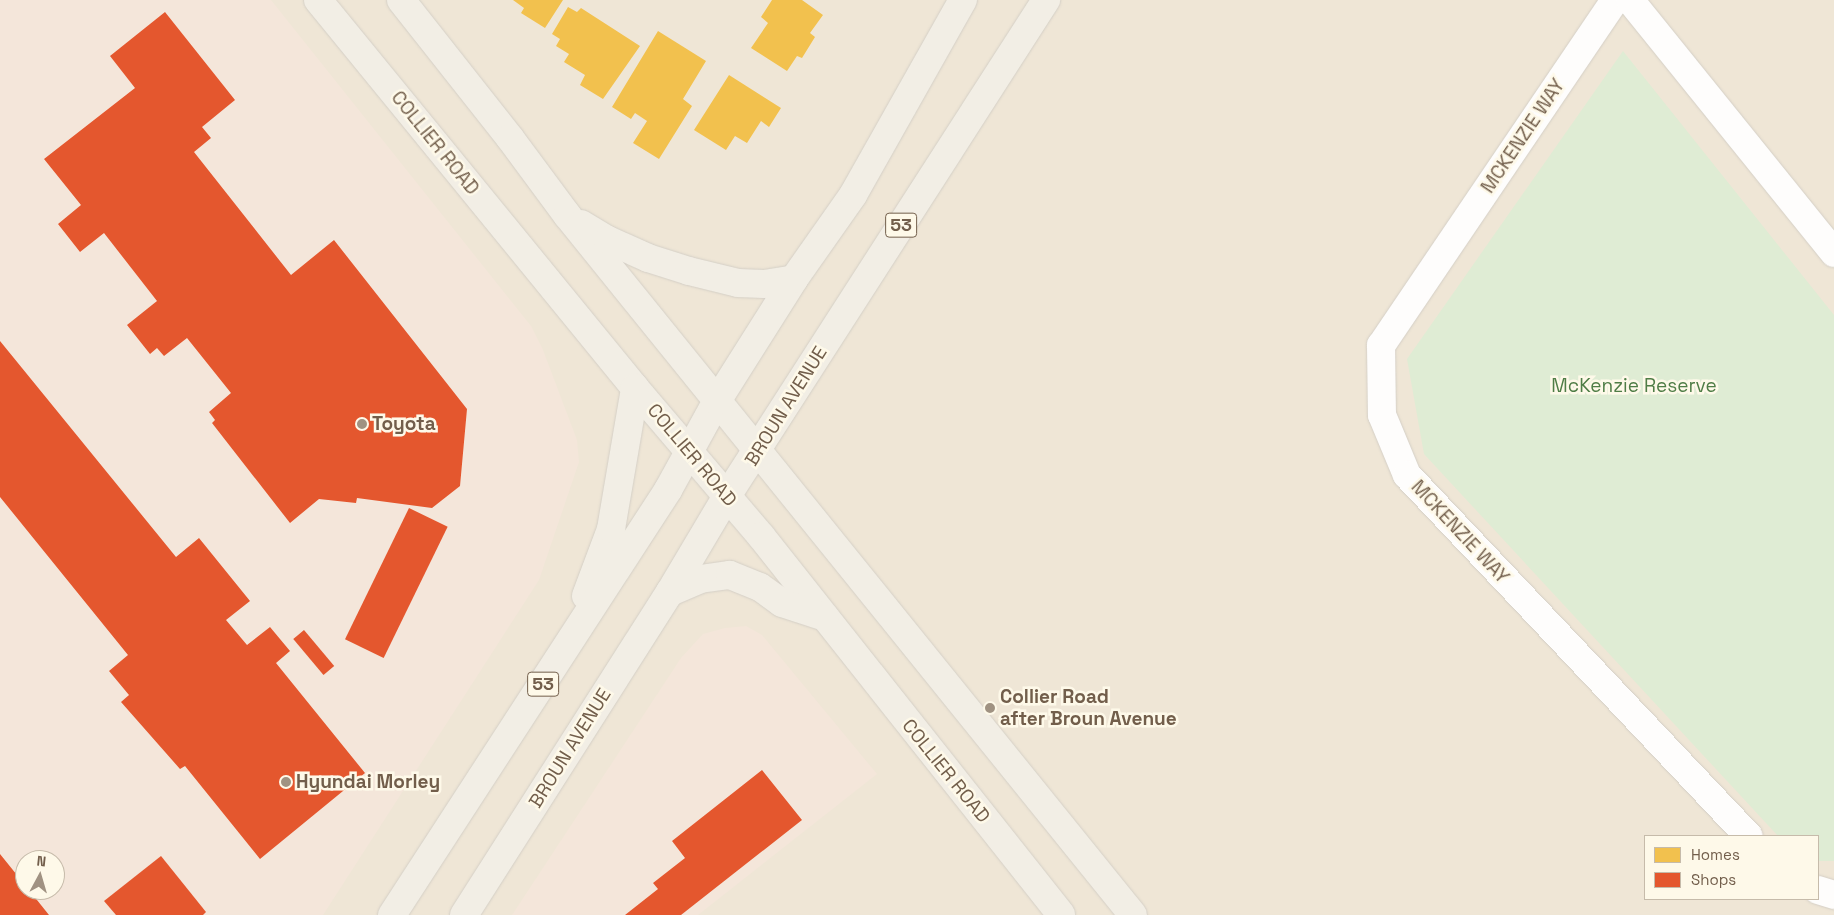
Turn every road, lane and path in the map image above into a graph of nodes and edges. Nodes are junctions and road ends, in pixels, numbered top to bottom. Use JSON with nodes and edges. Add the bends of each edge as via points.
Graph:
{"nodes":[{"id":1,"x":318,"y":0,"type":"edge"},
{"id":2,"x":401,"y":0,"type":"edge"},
{"id":3,"x":963,"y":0,"type":"edge"},
{"id":4,"x":1046,"y":0,"type":"edge"},
{"id":5,"x":1614,"y":0,"type":"edge"},
{"id":6,"x":1630,"y":0,"type":"edge"},
{"id":7,"x":567,"y":215,"type":"junction"},
{"id":8,"x":1834,"y":253,"type":"edge"},
{"id":9,"x":794,"y":279,"type":"junction"},
{"id":10,"x":635,"y":388,"type":"junction"},
{"id":11,"x":717,"y":401,"type":"junction"},
{"id":12,"x":690,"y":451,"type":"junction"},
{"id":13,"x":758,"y":451,"type":"junction"},
{"id":14,"x":727,"y":496,"type":"junction"},
{"id":15,"x":670,"y":592,"type":"junction"},
{"id":16,"x":825,"y":617,"type":"junction"},
{"id":17,"x":569,"y":644,"type":"junction"},
{"id":18,"x":1747,"y":835,"type":"edge"},
{"id":19,"x":1819,"y":890,"type":"edge"},
{"id":20,"x":1834,"y":895,"type":"edge"},
{"id":21,"x":392,"y":915,"type":"edge"},
{"id":22,"x":464,"y":915,"type":"edge"},
{"id":23,"x":1061,"y":915,"type":"edge"},
{"id":24,"x":1133,"y":915,"type":"edge"}],
"edges":[{"from":1,"to":10,"type":"main road","name":"COLLIER ROAD"},
{"from":2,"to":7,"type":"main road"},
{"from":3,"to":9,"type":"main road","number":"53","via":[[853,195]]},
{"from":4,"to":13,"type":"main road","name":"BROUN AVENUE","number":"53"},
{"from":5,"to":18,"type":"street","name":"MCKENZIE WAY","via":[[1382,345],[1382,415],[1407,475]]},
{"from":6,"to":8,"type":"street"},
{"from":7,"to":9,"type":"main road","via":[[608,240],[648,258],[689,271],[738,283],[764,284]]},
{"from":7,"to":11,"type":"main road"},
{"from":9,"to":11,"type":"main road","number":"53"},
{"from":10,"to":12,"type":"main road","name":"COLLIER ROAD"},
{"from":10,"to":17,"type":"main road","via":[[611,529]]},
{"from":11,"to":12,"type":"main road","number":"53"},
{"from":11,"to":13,"type":"main road"},
{"from":12,"to":14,"type":"main road","name":"COLLIER ROAD"},
{"from":12,"to":17,"type":"main road","number":"53"},
{"from":13,"to":14,"type":"main road","name":"BROUN AVENUE","number":"53"},
{"from":13,"to":24,"type":"main road"},
{"from":14,"to":15,"type":"main road","name":"BROUN AVENUE","number":"53"},
{"from":14,"to":16,"type":"main road","name":"COLLIER ROAD"},
{"from":15,"to":16,"type":"main road","via":[[700,579],[730,575],[760,586],[782,603]]},
{"from":15,"to":22,"type":"main road","name":"BROUN AVENUE","number":"53"},
{"from":16,"to":23,"type":"main road","name":"COLLIER ROAD"},
{"from":17,"to":21,"type":"main road","number":"53"},
{"from":19,"to":20,"type":"street"}]}
